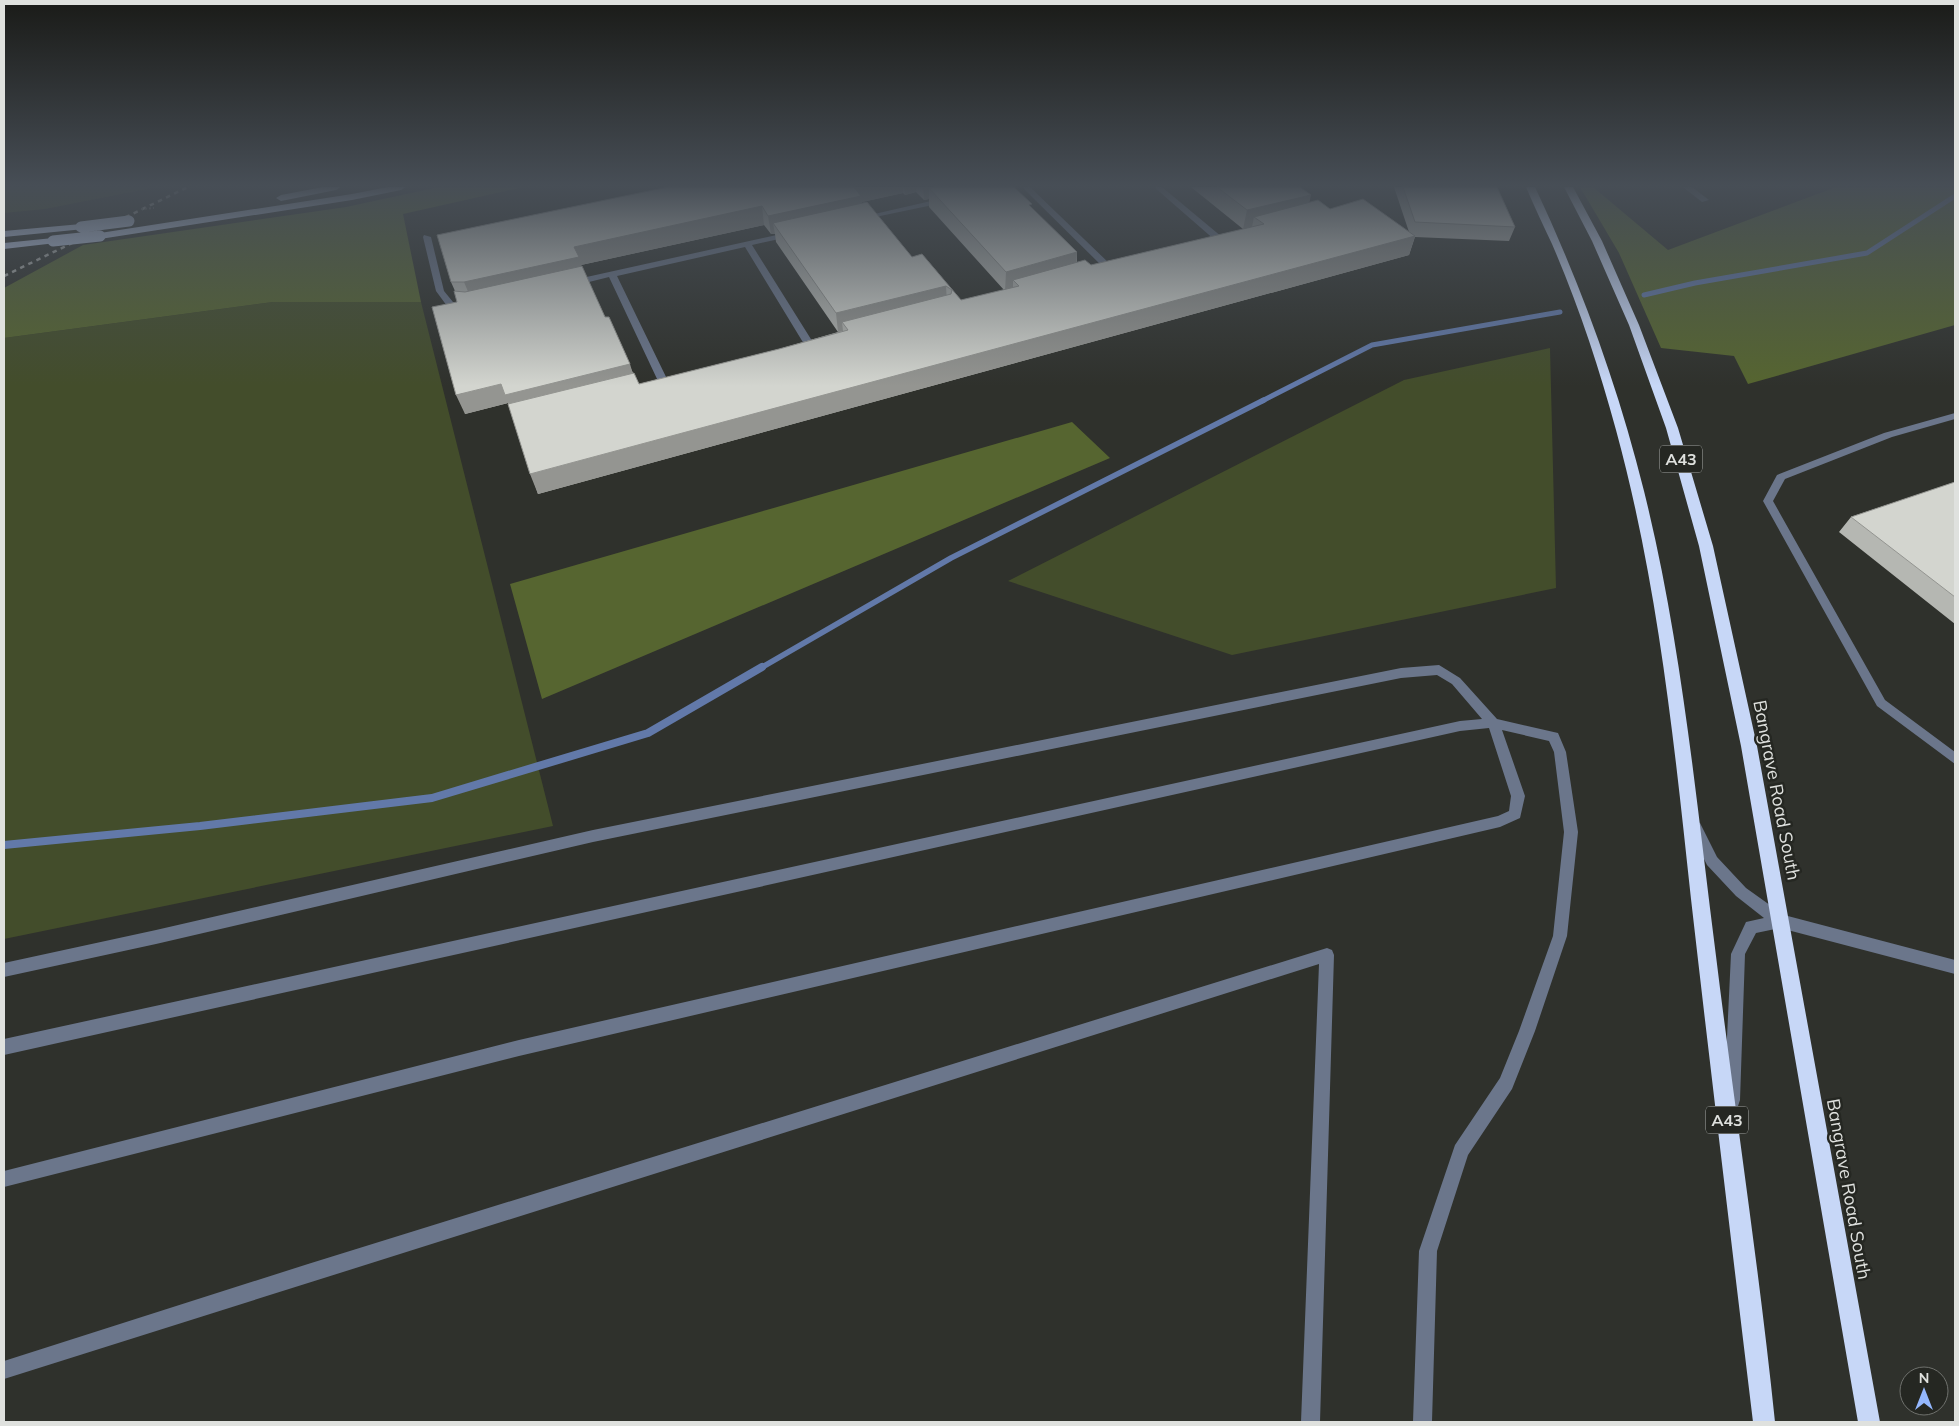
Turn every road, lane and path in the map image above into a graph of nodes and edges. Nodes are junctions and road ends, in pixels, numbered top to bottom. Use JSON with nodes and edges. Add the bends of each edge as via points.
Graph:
{"nodes":[{"id":1,"x":431,"y":254,"type":"edge"},
{"id":2,"x":701,"y":254,"type":"edge"},
{"id":3,"x":753,"y":254,"type":"edge"},
{"id":4,"x":1094,"y":254,"type":"edge"},
{"id":5,"x":1562,"y":254,"type":"edge"},
{"id":6,"x":1603,"y":254,"type":"edge"},
{"id":7,"x":1117,"y":265,"type":"edge"},
{"id":8,"x":1108,"y":267,"type":"junction"},
{"id":9,"x":1099,"y":270,"type":"edge"},
{"id":10,"x":612,"y":274,"type":"junction"},
{"id":11,"x":566,"y":284,"type":"edge"},
{"id":12,"x":472,"y":306,"type":"edge"},
{"id":13,"x":809,"y":344,"type":"edge"},
{"id":14,"x":663,"y":381,"type":"edge"},
{"id":15,"x":1955,"y":416,"type":"edge"},
{"id":16,"x":1493,"y":723,"type":"junction"},
{"id":17,"x":1955,"y":759,"type":"edge"},
{"id":18,"x":1690,"y":817,"type":"junction"},
{"id":19,"x":1780,"y":921,"type":"junction"},
{"id":20,"x":1955,"y":966,"type":"edge"},
{"id":21,"x":4,"y":970,"type":"edge"},
{"id":22,"x":4,"y":1047,"type":"edge"},
{"id":23,"x":1730,"y":1142,"type":"junction"},
{"id":24,"x":4,"y":1179,"type":"edge"},
{"id":25,"x":4,"y":1370,"type":"edge"},
{"id":26,"x":1311,"y":1422,"type":"edge"},
{"id":27,"x":1423,"y":1422,"type":"edge"},
{"id":28,"x":1764,"y":1422,"type":"edge"},
{"id":29,"x":1869,"y":1422,"type":"edge"}],
"edges":[{"from":1,"to":12,"type":"street","via":[[440,291],[450,304]]},
{"from":2,"to":10,"type":"street"},
{"from":3,"to":13,"type":"street"},
{"from":4,"to":8,"type":"street"},
{"from":5,"to":18,"type":"highway","number":"A43","via":[[1588,318],[1618,418],[1648,537],[1674,684]]},
{"from":6,"to":19,"type":"highway","name":"Bangrave Road South","number":"A43","via":[[1634,325],[1672,428],[1706,546]]},
{"from":7,"to":8,"type":"street"},
{"from":8,"to":9,"type":"street"},
{"from":10,"to":11,"type":"street"},
{"from":10,"to":14,"type":"street"},
{"from":15,"to":17,"type":"street","via":[[1888,435],[1781,477],[1768,501],[1881,703]]},
{"from":16,"to":21,"type":"street","via":[[1456,681],[1439,670],[1401,672],[593,836]]},
{"from":16,"to":22,"type":"street","via":[[1460,726]]},
{"from":16,"to":24,"type":"street","via":[[1518,796],[1515,814],[1500,821],[519,1048]]},
{"from":16,"to":27,"type":"street","via":[[1554,737],[1560,752],[1571,832],[1560,936],[1506,1083],[1461,1151],[1428,1251]]},
{"from":18,"to":19,"type":"street","via":[[1712,861],[1741,892]]},
{"from":18,"to":23,"type":"highway","number":"A43"},
{"from":19,"to":20,"type":"street"},
{"from":19,"to":23,"type":"street","via":[[1751,927],[1738,954]]},
{"from":19,"to":29,"type":"highway","name":"Bangrave Road South","number":"A43"},
{"from":23,"to":28,"type":"highway","number":"A43"},
{"from":25,"to":26,"type":"street","via":[[1327,955]]}]}
